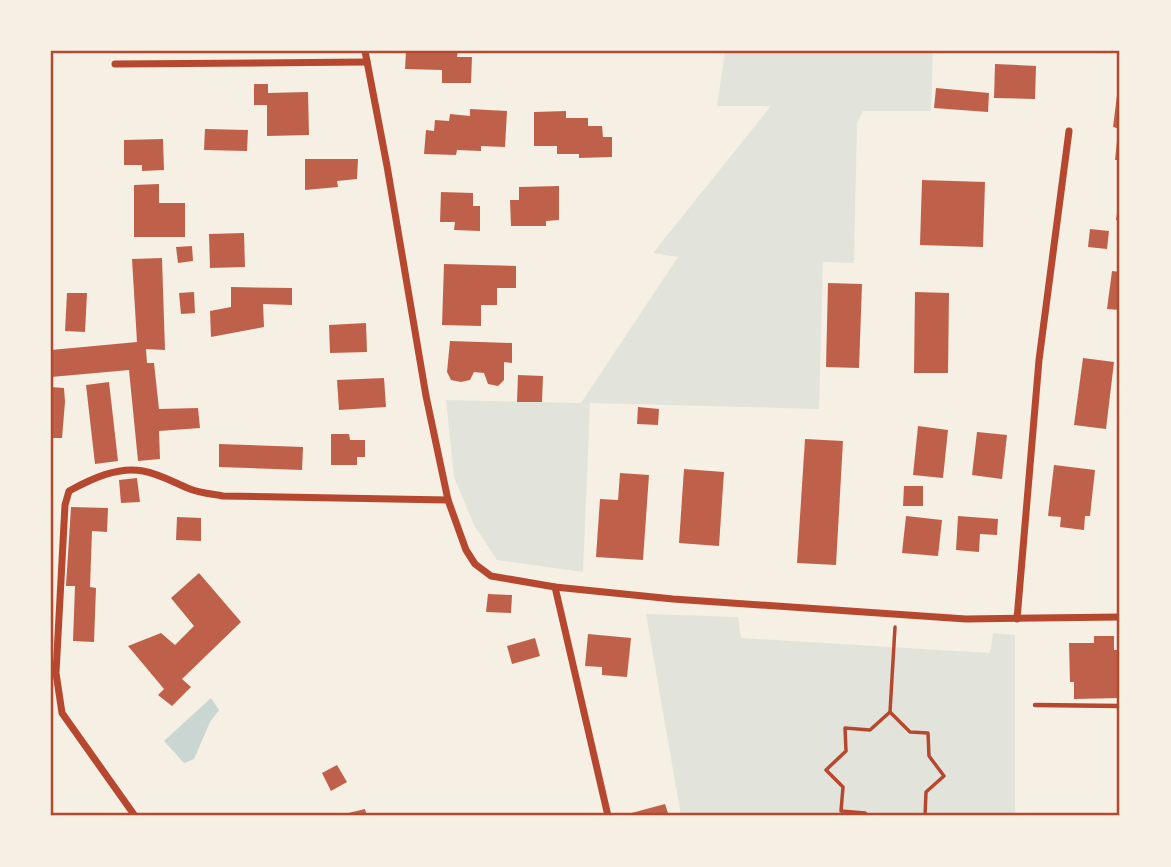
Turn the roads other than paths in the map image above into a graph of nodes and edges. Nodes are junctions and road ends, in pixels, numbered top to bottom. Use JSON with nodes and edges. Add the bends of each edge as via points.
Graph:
{"nodes":[{"id":1,"x":365,"y":51,"type":"edge"},
{"id":2,"x":367,"y":62,"type":"junction"},
{"id":3,"x":115,"y":64,"type":"dead end"},
{"id":4,"x":1069,"y":131,"type":"dead end"},
{"id":5,"x":448,"y":500,"type":"junction"},
{"id":6,"x":555,"y":587,"type":"junction"},
{"id":7,"x":1120,"y":617,"type":"edge"},
{"id":8,"x":1017,"y":619,"type":"junction"},
{"id":9,"x":53,"y":671,"type":"edge"},
{"id":10,"x":1035,"y":705,"type":"dead end"},
{"id":11,"x":1120,"y":706,"type":"edge"},
{"id":12,"x":135,"y":816,"type":"edge"},
{"id":13,"x":608,"y":816,"type":"edge"}],
"edges":[{"from":1,"to":2,"type":"street"},
{"from":2,"to":3,"type":"street"},
{"from":2,"to":5,"type":"street"},
{"from":4,"to":8,"type":"street","via":[[1039,360]]},
{"from":5,"to":6,"type":"street","via":[[475,564],[491,576]]},
{"from":5,"to":9,"type":"street","via":[[223,496],[194,491],[140,470],[118,471],[87,482],[69,491],[65,505]]},
{"from":6,"to":8,"type":"street","via":[[966,620]]},
{"from":6,"to":13,"type":"street"},
{"from":7,"to":8,"type":"street"},
{"from":9,"to":12,"type":"street","via":[[62,713]]},
{"from":10,"to":11,"type":"lane"}]}
